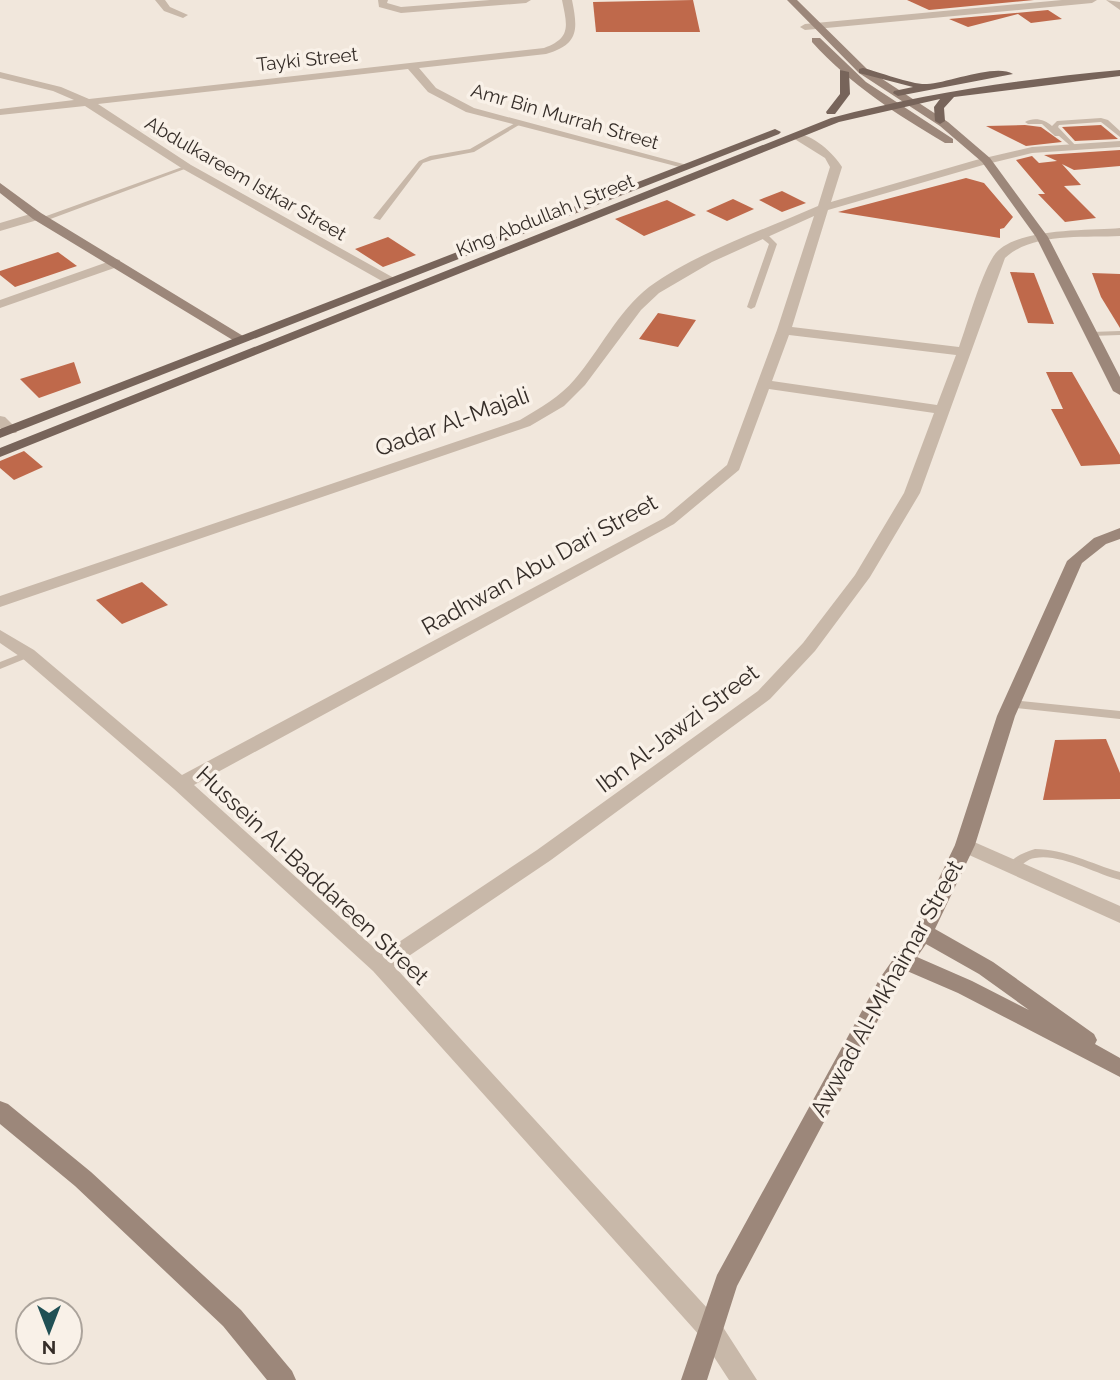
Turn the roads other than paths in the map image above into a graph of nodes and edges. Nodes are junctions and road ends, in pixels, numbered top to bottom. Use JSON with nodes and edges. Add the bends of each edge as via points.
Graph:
{"nodes":[{"id":1,"x":160,"y":0,"type":"edge"},
{"id":2,"x":383,"y":0,"type":"edge"},
{"id":3,"x":526,"y":0,"type":"edge"},
{"id":4,"x":567,"y":0,"type":"edge"},
{"id":5,"x":782,"y":0,"type":"edge"},
{"id":6,"x":792,"y":0,"type":"edge"},
{"id":7,"x":1091,"y":0,"type":"edge"},
{"id":8,"x":1111,"y":0,"type":"edge"},
{"id":9,"x":1120,"y":7,"type":"edge"},
{"id":10,"x":183,"y":15,"type":"dead end"},
{"id":11,"x":811,"y":26,"type":"junction"},
{"id":12,"x":1120,"y":64,"type":"edge"},
{"id":13,"x":411,"y":66,"type":"junction"},
{"id":14,"x":863,"y":71,"type":"junction"},
{"id":15,"x":845,"y":72,"type":"junction"},
{"id":16,"x":1120,"y":74,"type":"edge"},
{"id":17,"x":0,"y":75,"type":"edge"},
{"id":18,"x":925,"y":86,"type":"junction"},
{"id":19,"x":951,"y":94,"type":"junction"},
{"id":20,"x":877,"y":98,"type":"junction"},
{"id":21,"x":893,"y":100,"type":"junction"},
{"id":22,"x":86,"y":102,"type":"junction"},
{"id":23,"x":910,"y":102,"type":"junction"},
{"id":24,"x":2,"y":112,"type":"edge"},
{"id":25,"x":831,"y":112,"type":"junction"},
{"id":26,"x":940,"y":121,"type":"junction"},
{"id":27,"x":1028,"y":122,"type":"dead end"},
{"id":28,"x":517,"y":124,"type":"junction"},
{"id":29,"x":797,"y":135,"type":"junction"},
{"id":30,"x":1120,"y":135,"type":"edge"},
{"id":31,"x":1120,"y":144,"type":"edge"},
{"id":32,"x":1071,"y":146,"type":"junction"},
{"id":33,"x":985,"y":163,"type":"junction"},
{"id":34,"x":187,"y":167,"type":"junction"},
{"id":35,"x":683,"y":167,"type":"junction"},
{"id":36,"x":0,"y":187,"type":"edge"},
{"id":37,"x":825,"y":207,"type":"junction"},
{"id":38,"x":40,"y":217,"type":"junction"},
{"id":39,"x":377,"y":218,"type":"dead end"},
{"id":40,"x":0,"y":227,"type":"edge"},
{"id":41,"x":1120,"y":232,"type":"edge"},
{"id":42,"x":762,"y":234,"type":"junction"},
{"id":43,"x":1044,"y":242,"type":"junction"},
{"id":44,"x":116,"y":263,"type":"junction"},
{"id":45,"x":389,"y":281,"type":"junction"},
{"id":46,"x":0,"y":304,"type":"edge"},
{"id":47,"x":751,"y":307,"type":"dead end"},
{"id":48,"x":784,"y":330,"type":"junction"},
{"id":49,"x":1120,"y":333,"type":"edge"},
{"id":50,"x":1091,"y":334,"type":"junction"},
{"id":51,"x":241,"y":339,"type":"junction"},
{"id":52,"x":963,"y":352,"type":"junction"},
{"id":53,"x":764,"y":384,"type":"junction"},
{"id":54,"x":1120,"y":391,"type":"edge"},
{"id":55,"x":943,"y":410,"type":"junction"},
{"id":56,"x":4,"y":428,"type":"edge"},
{"id":57,"x":0,"y":453,"type":"edge"},
{"id":58,"x":1120,"y":534,"type":"edge"},
{"id":59,"x":1,"y":600,"type":"edge"},
{"id":60,"x":0,"y":635,"type":"edge"},
{"id":61,"x":28,"y":654,"type":"junction"},
{"id":62,"x":0,"y":666,"type":"edge"},
{"id":63,"x":1010,"y":704,"type":"junction"},
{"id":64,"x":1120,"y":715,"type":"edge"},
{"id":65,"x":181,"y":784,"type":"junction"},
{"id":66,"x":965,"y":845,"type":"junction"},
{"id":67,"x":1013,"y":867,"type":"junction"},
{"id":68,"x":1120,"y":876,"type":"edge"},
{"id":69,"x":1120,"y":915,"type":"edge"},
{"id":70,"x":923,"y":932,"type":"junction"},
{"id":71,"x":904,"y":961,"type":"junction"},
{"id":72,"x":380,"y":965,"type":"junction"},
{"id":73,"x":1120,"y":1066,"type":"edge"},
{"id":74,"x":0,"y":1111,"type":"edge"},
{"id":75,"x":710,"y":1329,"type":"junction"},
{"id":76,"x":283,"y":1380,"type":"edge"},
{"id":77,"x":694,"y":1380,"type":"edge"},
{"id":78,"x":744,"y":1380,"type":"edge"}],
"edges":[{"from":1,"to":10,"type":"street","via":[[167,9]]},
{"from":2,"to":3,"type":"street","via":[[384,8],[401,10]]},
{"from":4,"to":13,"type":"street","name":"Tayki Street","via":[[572,31],[558,47]]},
{"from":5,"to":11,"type":"street"},
{"from":6,"to":11,"type":"street"},
{"from":7,"to":11,"type":"street"},
{"from":8,"to":9,"type":"street"},
{"from":11,"to":14,"type":"street"},
{"from":11,"to":15,"type":"street"},
{"from":12,"to":18,"type":"main road","name":"King Abdullah I Street"},
{"from":13,"to":22,"type":"street","name":"Tayki Street"},
{"from":13,"to":28,"type":"street","name":"Amr Bin Murrah Street","via":[[443,97]]},
{"from":14,"to":18,"type":"main road"},
{"from":14,"to":21,"type":"street"},
{"from":15,"to":20,"type":"street"},
{"from":15,"to":25,"type":"main road","via":[[845,94]]},
{"from":16,"to":19,"type":"main road","name":"King Abdullah I Street","via":[[1031,81]]},
{"from":17,"to":22,"type":"street","name":"Abdulkareem Istkar Street","via":[[57,89]]},
{"from":18,"to":21,"type":"main road","name":"King Abdullah I Street"},
{"from":19,"to":23,"type":"main road","name":"King Abdullah I Street"},
{"from":19,"to":26,"type":"main road","via":[[939,107]]},
{"from":20,"to":21,"type":"main road","name":"King Abdullah I Street"},
{"from":20,"to":25,"type":"main road","name":"King Abdullah I Street"},
{"from":21,"to":23,"type":"main road","name":"King Abdullah I Street"},
{"from":21,"to":29,"type":"main road","name":"King Abdullah I Street"},
{"from":21,"to":33,"type":"street"},
{"from":22,"to":24,"type":"street","name":"Tayki Street"},
{"from":22,"to":34,"type":"street","name":"Abdulkareem Istkar Street"},
{"from":23,"to":26,"type":"street"},
{"from":25,"to":35,"type":"main road","name":"King Abdullah I Street"},
{"from":26,"to":33,"type":"street","via":[[972,146]]},
{"from":27,"to":32,"type":"lane","via":[[1044,122]]},
{"from":28,"to":35,"type":"street","name":"Amr Bin Murrah Street"},
{"from":28,"to":39,"type":"lane","via":[[472,151],[421,162]]},
{"from":29,"to":37,"type":"street","name":"Radhwan Abu Dari Street","via":[[836,164]]},
{"from":29,"to":57,"type":"main road","name":"King Abdullah I Street"},
{"from":30,"to":32,"type":"lane","via":[[1101,120],[1057,124],[1054,127]]},
{"from":31,"to":32,"type":"street","name":"Qadar Al-Majali"},
{"from":32,"to":33,"type":"street","name":"Qadar Al-Majali","via":[[1032,150]]},
{"from":33,"to":37,"type":"street","name":"Qadar Al-Majali"},
{"from":33,"to":43,"type":"street"},
{"from":34,"to":38,"type":"lane"},
{"from":34,"to":45,"type":"street","name":"Abdulkareem Istkar Street"},
{"from":35,"to":45,"type":"main road","name":"King Abdullah I Street"},
{"from":36,"to":38,"type":"street"},
{"from":37,"to":42,"type":"street","name":"Qadar Al-Majali"},
{"from":37,"to":48,"type":"street","name":"Radhwan Abu Dari Street"},
{"from":38,"to":40,"type":"street"},
{"from":38,"to":44,"type":"street"},
{"from":41,"to":43,"type":"street","name":"Ibn Al-Jawzi Street"},
{"from":42,"to":47,"type":"lane","via":[[772,244]]},
{"from":42,"to":59,"type":"street","name":"Qadar Al-Majali","via":[[654,290],[580,382],[559,403],[525,422]]},
{"from":43,"to":50,"type":"street"},
{"from":43,"to":52,"type":"street","name":"Ibn Al-Jawzi Street","via":[[999,257]]},
{"from":44,"to":46,"type":"street"},
{"from":44,"to":51,"type":"street"},
{"from":45,"to":51,"type":"main road","name":"King Abdullah I Street"},
{"from":48,"to":52,"type":"street"},
{"from":48,"to":53,"type":"street","name":"Radhwan Abu Dari Street"},
{"from":49,"to":50,"type":"lane"},
{"from":50,"to":54,"type":"street"},
{"from":51,"to":56,"type":"main road","name":"King Abdullah I Street"},
{"from":52,"to":55,"type":"street","name":"Ibn Al-Jawzi Street"},
{"from":53,"to":55,"type":"street"},
{"from":53,"to":65,"type":"street","name":"Radhwan Abu Dari Street","via":[[734,467],[669,521]]},
{"from":55,"to":72,"type":"street","name":"Ibn Al-Jawzi Street","via":[[912,493],[862,577],[765,695],[544,855]]},
{"from":58,"to":63,"type":"street","name":"Awwad Al-Mkhaimar Street","via":[[1100,541],[1075,561]]},
{"from":60,"to":61,"type":"street","name":"Hussein Al-Baddareen Street"},
{"from":61,"to":62,"type":"lane"},
{"from":61,"to":65,"type":"street","name":"Hussein Al-Baddareen Street"},
{"from":63,"to":64,"type":"lane"},
{"from":63,"to":66,"type":"street","name":"Awwad Al-Mkhaimar Street"},
{"from":65,"to":72,"type":"street","name":"Hussein Al-Baddareen Street"},
{"from":66,"to":67,"type":"street"},
{"from":66,"to":70,"type":"street","name":"Awwad Al-Mkhaimar Street"},
{"from":67,"to":68,"type":"lane","via":[[1020,856],[1032,852]]},
{"from":67,"to":69,"type":"street"},
{"from":70,"to":71,"type":"street","name":"Awwad Al-Mkhaimar Street"},
{"from":70,"to":73,"type":"street","via":[[986,968]]},
{"from":71,"to":73,"type":"street"},
{"from":71,"to":75,"type":"street","name":"Awwad Al-Mkhaimar Street","via":[[887,984],[726,1283]]},
{"from":72,"to":75,"type":"street","name":"Hussein Al-Baddareen Street"},
{"from":74,"to":76,"type":"street","via":[[83,1178],[232,1318]]},
{"from":75,"to":77,"type":"street","name":"Awwad Al-Mkhaimar Street"},
{"from":75,"to":78,"type":"street","name":"Hussein Al-Baddareen Street"}]}
